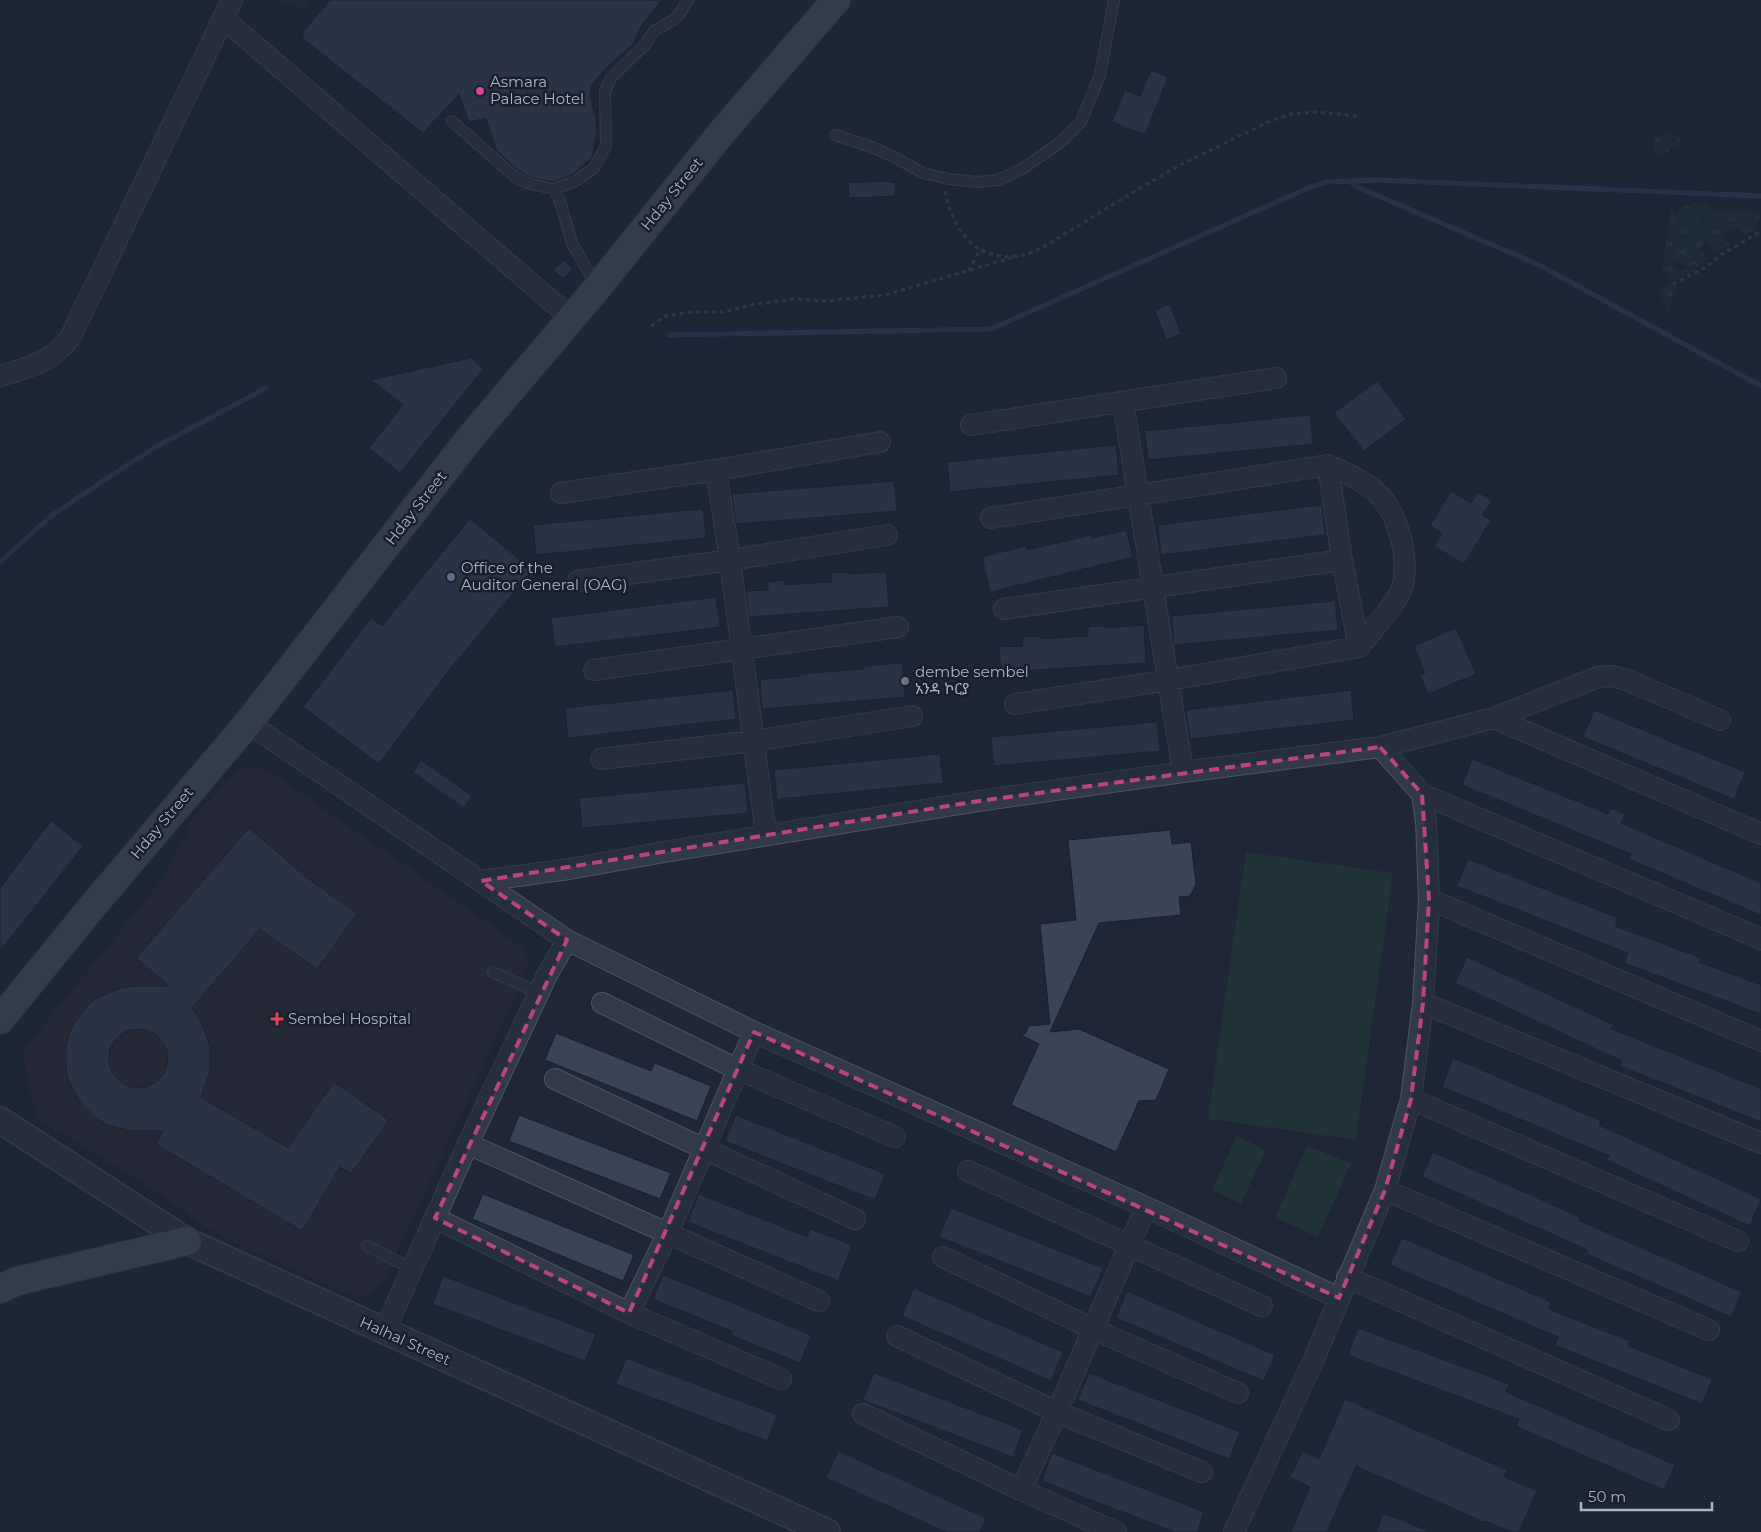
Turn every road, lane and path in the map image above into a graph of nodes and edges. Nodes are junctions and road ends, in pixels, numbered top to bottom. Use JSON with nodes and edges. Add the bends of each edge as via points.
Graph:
{"nodes":[{"id":1,"x":232,"y":0,"type":"edge"},
{"id":2,"x":688,"y":0,"type":"edge"},
{"id":3,"x":836,"y":0,"type":"edge"},
{"id":4,"x":1114,"y":0,"type":"edge"},
{"id":5,"x":223,"y":18,"type":"junction"},
{"id":6,"x":1357,"y":116,"type":"dead end"},
{"id":7,"x":452,"y":121,"type":"dead end"},
{"id":8,"x":835,"y":135,"type":"dead end"},
{"id":9,"x":945,"y":178,"type":"junction"},
{"id":10,"x":564,"y":186,"type":"junction"},
{"id":11,"x":553,"y":189,"type":"junction"},
{"id":12,"x":560,"y":201,"type":"junction"},
{"id":13,"x":1761,"y":231,"type":"edge"},
{"id":14,"x":980,"y":249,"type":"junction"},
{"id":15,"x":1023,"y":255,"type":"junction"},
{"id":16,"x":969,"y":271,"type":"junction"},
{"id":17,"x":1674,"y":284,"type":"dead end"},
{"id":18,"x":597,"y":288,"type":"junction"},
{"id":19,"x":571,"y":318,"type":"junction"},
{"id":20,"x":651,"y":326,"type":"dead end"},
{"id":21,"x":0,"y":376,"type":"edge"},
{"id":22,"x":1276,"y":378,"type":"dead end"},
{"id":23,"x":1123,"y":402,"type":"junction"},
{"id":24,"x":971,"y":425,"type":"dead end"},
{"id":25,"x":880,"y":442,"type":"dead end"},
{"id":26,"x":1328,"y":465,"type":"junction"},
{"id":27,"x":716,"y":470,"type":"junction"},
{"id":28,"x":561,"y":493,"type":"dead end"},
{"id":29,"x":1138,"y":495,"type":"junction"},
{"id":30,"x":991,"y":518,"type":"dead end"},
{"id":31,"x":887,"y":535,"type":"dead end"},
{"id":32,"x":730,"y":560,"type":"junction"},
{"id":33,"x":1342,"y":560,"type":"junction"},
{"id":34,"x":578,"y":581,"type":"dead end"},
{"id":35,"x":1154,"y":587,"type":"junction"},
{"id":36,"x":1004,"y":609,"type":"dead end"},
{"id":37,"x":898,"y":628,"type":"dead end"},
{"id":38,"x":1359,"y":647,"type":"junction"},
{"id":39,"x":741,"y":648,"type":"junction"},
{"id":40,"x":594,"y":670,"type":"dead end"},
{"id":41,"x":1169,"y":680,"type":"junction"},
{"id":42,"x":1015,"y":704,"type":"dead end"},
{"id":43,"x":912,"y":716,"type":"dead end"},
{"id":44,"x":1494,"y":718,"type":"junction"},
{"id":45,"x":1720,"y":720,"type":"dead end"},
{"id":46,"x":248,"y":723,"type":"junction"},
{"id":47,"x":753,"y":741,"type":"junction"},
{"id":48,"x":1380,"y":747,"type":"junction"},
{"id":49,"x":601,"y":759,"type":"dead end"},
{"id":50,"x":1183,"y":772,"type":"junction"},
{"id":51,"x":1422,"y":794,"type":"junction"},
{"id":52,"x":1761,"y":834,"type":"edge"},
{"id":53,"x":766,"y":835,"type":"junction"},
{"id":54,"x":481,"y":881,"type":"junction"},
{"id":55,"x":1429,"y":899,"type":"junction"},
{"id":56,"x":1761,"y":939,"type":"edge"},
{"id":57,"x":567,"y":940,"type":"junction"},
{"id":58,"x":493,"y":972,"type":"dead end"},
{"id":59,"x":539,"y":993,"type":"junction"},
{"id":60,"x":602,"y":1003,"type":"dead end"},
{"id":61,"x":1423,"y":1003,"type":"junction"},
{"id":62,"x":0,"y":1020,"type":"edge"},
{"id":63,"x":754,"y":1032,"type":"junction"},
{"id":64,"x":1761,"y":1041,"type":"edge"},
{"id":65,"x":737,"y":1069,"type":"junction"},
{"id":66,"x":555,"y":1079,"type":"dead end"},
{"id":67,"x":1411,"y":1099,"type":"junction"},
{"id":68,"x":0,"y":1120,"type":"edge"},
{"id":69,"x":895,"y":1137,"type":"dead end"},
{"id":70,"x":1761,"y":1143,"type":"edge"},
{"id":71,"x":468,"y":1144,"type":"junction"},
{"id":72,"x":704,"y":1149,"type":"junction"},
{"id":73,"x":968,"y":1171,"type":"dead end"},
{"id":74,"x":1385,"y":1190,"type":"junction"},
{"id":75,"x":1146,"y":1207,"type":"junction"},
{"id":76,"x":435,"y":1218,"type":"junction"},
{"id":77,"x":855,"y":1220,"type":"dead end"},
{"id":78,"x":668,"y":1233,"type":"junction"},
{"id":79,"x":186,"y":1241,"type":"junction"},
{"id":80,"x":1738,"y":1241,"type":"dead end"},
{"id":81,"x":367,"y":1246,"type":"dead end"},
{"id":82,"x":1129,"y":1246,"type":"junction"},
{"id":83,"x":943,"y":1257,"type":"dead end"},
{"id":84,"x":412,"y":1269,"type":"junction"},
{"id":85,"x":1348,"y":1277,"type":"junction"},
{"id":86,"x":0,"y":1289,"type":"edge"},
{"id":87,"x":1339,"y":1298,"type":"junction"},
{"id":88,"x":818,"y":1301,"type":"dead end"},
{"id":89,"x":1262,"y":1306,"type":"dead end"},
{"id":90,"x":629,"y":1313,"type":"junction"},
{"id":91,"x":1092,"y":1329,"type":"junction"},
{"id":92,"x":1709,"y":1330,"type":"dead end"},
{"id":93,"x":384,"y":1332,"type":"junction"},
{"id":94,"x":897,"y":1336,"type":"dead end"},
{"id":95,"x":781,"y":1379,"type":"dead end"},
{"id":96,"x":1238,"y":1393,"type":"dead end"},
{"id":97,"x":1057,"y":1412,"type":"junction"},
{"id":98,"x":863,"y":1414,"type":"dead end"},
{"id":99,"x":1669,"y":1420,"type":"dead end"},
{"id":100,"x":1202,"y":1472,"type":"dead end"},
{"id":101,"x":1021,"y":1490,"type":"junction"},
{"id":102,"x":828,"y":1532,"type":"edge"},
{"id":103,"x":1116,"y":1532,"type":"edge"},
{"id":104,"x":1234,"y":1532,"type":"edge"}],
"edges":[{"from":1,"to":5,"type":"street"},
{"from":2,"to":10,"type":"lane","via":[[680,13],[654,31],[645,45],[611,78],[605,91],[606,146],[594,168]]},
{"from":3,"to":18,"type":"main road","name":"Hday Street","via":[[723,131]]},
{"from":4,"to":9,"type":"lane","via":[[1100,75],[1081,122],[1062,142],[1022,169],[998,180],[977,182]]},
{"from":5,"to":19,"type":"street"},
{"from":5,"to":21,"type":"street","via":[[70,338],[48,359]]},
{"from":6,"to":15,"type":"path","via":[[1316,112],[1291,114],[1268,122],[1184,163],[1042,248]]},
{"from":7,"to":11,"type":"lane","via":[[514,176],[527,183]]},
{"from":8,"to":9,"type":"lane","via":[[872,147],[923,174]]},
{"from":9,"to":14,"type":"path","via":[[952,217],[960,233]]},
{"from":10,"to":11,"type":"lane"},
{"from":10,"to":12,"type":"lane"},
{"from":11,"to":12,"type":"lane"},
{"from":12,"to":18,"type":"lane","via":[[572,243]]},
{"from":13,"to":17,"type":"path"},
{"from":14,"to":15,"type":"path","via":[[1004,256]]},
{"from":14,"to":16,"type":"path"},
{"from":15,"to":16,"type":"path"},
{"from":16,"to":20,"type":"path","via":[[885,295],[826,301],[788,300],[724,312],[693,312],[665,316]]},
{"from":18,"to":19,"type":"main road","name":"Hday Street"},
{"from":19,"to":46,"type":"main road","name":"Hday Street","via":[[470,438]]},
{"from":22,"to":23,"type":"street"},
{"from":23,"to":24,"type":"street"},
{"from":23,"to":29,"type":"street"},
{"from":25,"to":27,"type":"street"},
{"from":26,"to":29,"type":"street"},
{"from":26,"to":33,"type":"street"},
{"from":26,"to":38,"type":"street","via":[[1357,478],[1379,494],[1400,536],[1405,568],[1402,590]]},
{"from":27,"to":28,"type":"street"},
{"from":27,"to":32,"type":"street"},
{"from":29,"to":30,"type":"street"},
{"from":29,"to":35,"type":"street"},
{"from":31,"to":32,"type":"street"},
{"from":32,"to":34,"type":"street"},
{"from":32,"to":39,"type":"street"},
{"from":33,"to":35,"type":"street"},
{"from":33,"to":38,"type":"street"},
{"from":35,"to":36,"type":"street"},
{"from":35,"to":41,"type":"street"},
{"from":37,"to":39,"type":"street"},
{"from":38,"to":41,"type":"street"},
{"from":39,"to":40,"type":"street"},
{"from":39,"to":47,"type":"street"},
{"from":41,"to":42,"type":"street"},
{"from":41,"to":50,"type":"street"},
{"from":43,"to":47,"type":"street"},
{"from":44,"to":45,"type":"street","via":[[1598,677],[1610,676]]},
{"from":44,"to":48,"type":"street"},
{"from":44,"to":52,"type":"street"},
{"from":46,"to":54,"type":"street"},
{"from":46,"to":62,"type":"main road","name":"Hday Street"},
{"from":47,"to":49,"type":"street"},
{"from":47,"to":53,"type":"street"},
{"from":48,"to":50,"type":"street"},
{"from":48,"to":51,"type":"street"},
{"from":50,"to":53,"type":"street"},
{"from":51,"to":55,"type":"street"},
{"from":51,"to":56,"type":"street"},
{"from":53,"to":54,"type":"street"},
{"from":54,"to":57,"type":"street"},
{"from":55,"to":61,"type":"street"},
{"from":55,"to":64,"type":"street"},
{"from":57,"to":59,"type":"street"},
{"from":57,"to":63,"type":"street"},
{"from":58,"to":59,"type":"lane"},
{"from":59,"to":71,"type":"street"},
{"from":60,"to":65,"type":"street"},
{"from":61,"to":67,"type":"street"},
{"from":61,"to":70,"type":"street"},
{"from":63,"to":65,"type":"street"},
{"from":63,"to":75,"type":"street"},
{"from":65,"to":69,"type":"street"},
{"from":65,"to":72,"type":"street"},
{"from":66,"to":72,"type":"street"},
{"from":67,"to":74,"type":"street"},
{"from":67,"to":80,"type":"street"},
{"from":68,"to":79,"type":"street","name":"Halhal Street"},
{"from":71,"to":76,"type":"street"},
{"from":71,"to":78,"type":"street"},
{"from":72,"to":77,"type":"street"},
{"from":72,"to":78,"type":"street"},
{"from":73,"to":82,"type":"street"},
{"from":74,"to":85,"type":"street"},
{"from":74,"to":92,"type":"street"},
{"from":75,"to":82,"type":"street"},
{"from":75,"to":87,"type":"street"},
{"from":76,"to":84,"type":"street"},
{"from":76,"to":90,"type":"street"},
{"from":78,"to":88,"type":"street"},
{"from":78,"to":90,"type":"street"},
{"from":79,"to":86,"type":"main road","via":[[17,1281]]},
{"from":79,"to":93,"type":"street","name":"Halhal Street"},
{"from":81,"to":84,"type":"lane"},
{"from":82,"to":89,"type":"street"},
{"from":82,"to":91,"type":"street"},
{"from":83,"to":91,"type":"street"},
{"from":84,"to":93,"type":"street"},
{"from":85,"to":87,"type":"street"},
{"from":85,"to":99,"type":"street"},
{"from":87,"to":104,"type":"street"},
{"from":90,"to":95,"type":"street"},
{"from":91,"to":96,"type":"street"},
{"from":91,"to":97,"type":"street"},
{"from":93,"to":102,"type":"street","name":"Halhal Street"},
{"from":94,"to":97,"type":"street"},
{"from":97,"to":100,"type":"street"},
{"from":97,"to":101,"type":"street"},
{"from":98,"to":101,"type":"street"},
{"from":101,"to":103,"type":"street"}]}
